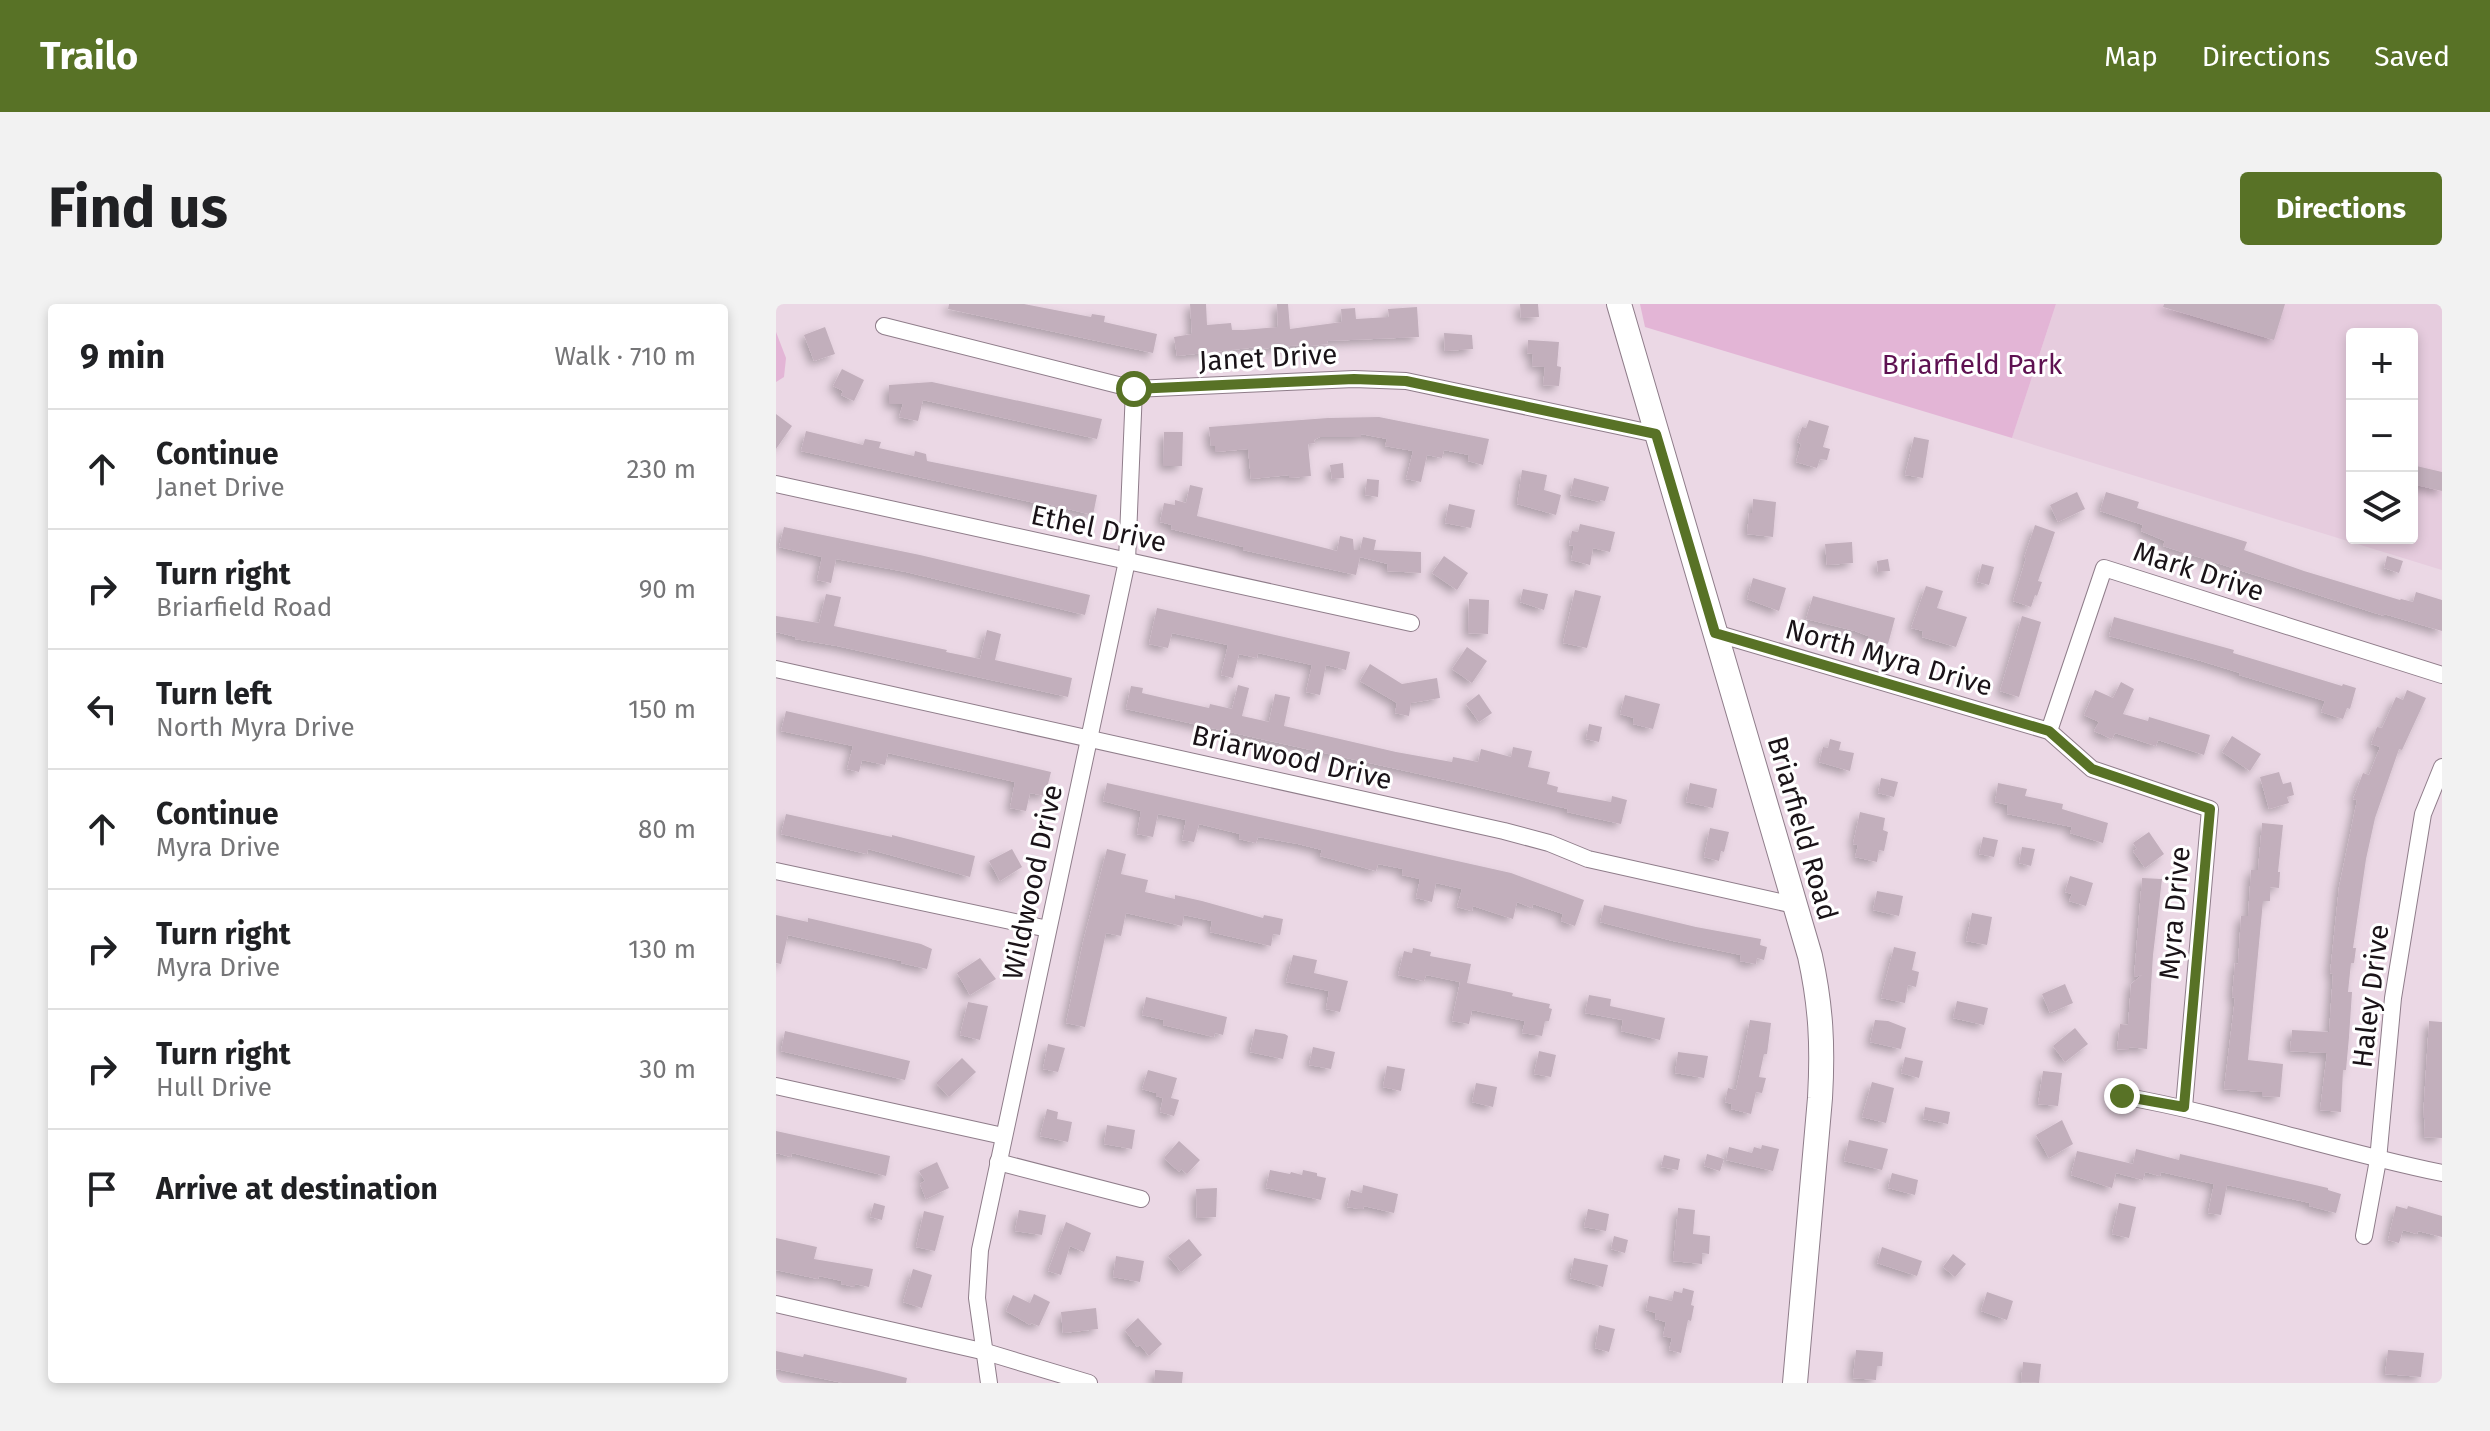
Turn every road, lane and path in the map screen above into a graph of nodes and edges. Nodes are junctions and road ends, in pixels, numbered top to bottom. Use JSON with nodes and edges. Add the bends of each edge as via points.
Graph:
{"nodes":[{"id":1,"x":1619,"y":304,"type":"edge"},
{"id":2,"x":884,"y":326,"type":"dead end"},
{"id":3,"x":1134,"y":389,"type":"junction"},
{"id":4,"x":1656,"y":434,"type":"junction"},
{"id":5,"x":776,"y":484,"type":"edge"},
{"id":6,"x":1127,"y":561,"type":"junction"},
{"id":7,"x":1411,"y":623,"type":"dead end"},
{"id":8,"x":1715,"y":633,"type":"junction"},
{"id":9,"x":776,"y":669,"type":"edge"},
{"id":10,"x":2442,"y":675,"type":"edge"},
{"id":11,"x":2049,"y":731,"type":"junction"},
{"id":12,"x":1090,"y":738,"type":"junction"},
{"id":13,"x":2442,"y":767,"type":"edge"},
{"id":14,"x":776,"y":871,"type":"edge"},
{"id":15,"x":1794,"y":905,"type":"junction"},
{"id":16,"x":1048,"y":929,"type":"junction"},
{"id":17,"x":776,"y":1086,"type":"edge"},
{"id":18,"x":2122,"y":1096,"type":"dead end"},
{"id":19,"x":2184,"y":1107,"type":"junction"},
{"id":20,"x":1003,"y":1136,"type":"junction"},
{"id":21,"x":2378,"y":1160,"type":"junction"},
{"id":22,"x":998,"y":1162,"type":"junction"},
{"id":23,"x":2442,"y":1173,"type":"edge"},
{"id":24,"x":1141,"y":1199,"type":"dead end"},
{"id":25,"x":2364,"y":1236,"type":"dead end"},
{"id":26,"x":776,"y":1304,"type":"edge"},
{"id":27,"x":986,"y":1352,"type":"junction"},
{"id":28,"x":989,"y":1383,"type":"edge"},
{"id":29,"x":1089,"y":1383,"type":"edge"},
{"id":30,"x":1795,"y":1383,"type":"edge"}],
"edges":[{"from":1,"to":4,"type":"main road","name":"Briarfield Road"},
{"from":2,"to":3,"type":"street","name":"Janet Drive"},
{"from":3,"to":4,"type":"street","name":"Janet Drive","via":[[1406,381]]},
{"from":3,"to":6,"type":"street","name":"Wildwood Drive"},
{"from":4,"to":8,"type":"main road","name":"Briarfield Road"},
{"from":5,"to":6,"type":"street","name":"Ethel Drive"},
{"from":6,"to":7,"type":"street","name":"Ethel Drive"},
{"from":6,"to":12,"type":"street","name":"Wildwood Drive"},
{"from":8,"to":11,"type":"street","name":"North Myra Drive"},
{"from":8,"to":15,"type":"main road","name":"Briarfield Road"},
{"from":9,"to":12,"type":"street","name":"Briarwood Drive"},
{"from":10,"to":11,"type":"street","name":"Mark Drive","via":[[2104,568]]},
{"from":11,"to":19,"type":"street","name":"Myra Drive","via":[[2092,769],[2210,809]]},
{"from":12,"to":15,"type":"street","name":"Briarwood Drive","via":[[1489,827],[1588,859]]},
{"from":12,"to":16,"type":"street","name":"Wildwood Drive"},
{"from":13,"to":21,"type":"street","name":"Haley Drive","via":[[2423,814],[2395,983]]},
{"from":14,"to":16,"type":"street"},
{"from":15,"to":30,"type":"main road","name":"Briarfield Road","via":[[1819,999],[1822,1059]]},
{"from":16,"to":20,"type":"street","name":"Wildwood Drive"},
{"from":17,"to":20,"type":"street"},
{"from":18,"to":19,"type":"street"},
{"from":19,"to":21,"type":"street"},
{"from":20,"to":22,"type":"street","name":"Wildwood Drive"},
{"from":21,"to":23,"type":"street"},
{"from":21,"to":25,"type":"street","name":"Haley Drive"},
{"from":22,"to":24,"type":"street"},
{"from":22,"to":27,"type":"street","name":"Wildwood Drive","via":[[980,1250],[977,1298]]},
{"from":26,"to":27,"type":"street"},
{"from":27,"to":28,"type":"street","name":"Wildwood Drive"},
{"from":27,"to":29,"type":"street"}]}
